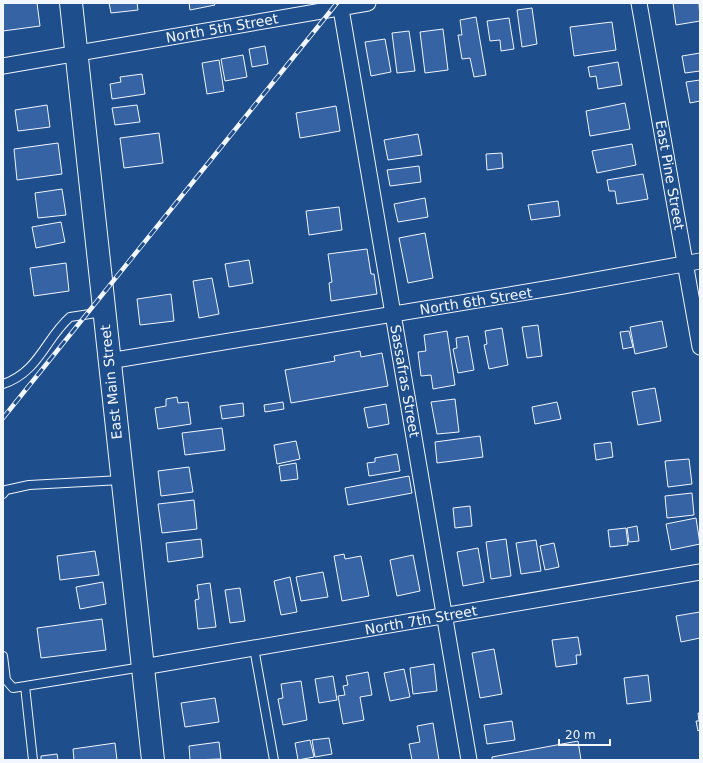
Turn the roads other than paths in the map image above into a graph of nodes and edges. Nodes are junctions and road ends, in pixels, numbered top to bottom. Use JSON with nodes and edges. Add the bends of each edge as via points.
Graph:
{"nodes":[{"id":1,"x":71,"y":3,"type":"edge"},
{"id":2,"x":368,"y":3,"type":"edge"},
{"id":3,"x":640,"y":3,"type":"edge"},
{"id":4,"x":340,"y":5,"type":"edge"},
{"id":5,"x":76,"y":53,"type":"junction"},
{"id":6,"x":3,"y":66,"type":"edge"},
{"id":7,"x":693,"y":263,"type":"edge"},
{"id":8,"x":104,"y":312,"type":"junction"},
{"id":9,"x":393,"y":314,"type":"junction"},
{"id":10,"x":700,"y":347,"type":"edge"},
{"id":11,"x":109,"y":361,"type":"junction"},
{"id":12,"x":3,"y":384,"type":"edge"},
{"id":13,"x":122,"y":480,"type":"junction"},
{"id":14,"x":3,"y":494,"type":"edge"},
{"id":15,"x":700,"y":572,"type":"edge"},
{"id":16,"x":445,"y":616,"type":"junction"},
{"id":17,"x":254,"y":648,"type":"junction"},
{"id":18,"x":3,"y":656,"type":"edge"},
{"id":19,"x":143,"y":667,"type":"junction"},
{"id":20,"x":25,"y":686,"type":"junction"},
{"id":21,"x":33,"y":760,"type":"edge"},
{"id":22,"x":153,"y":760,"type":"edge"},
{"id":23,"x":274,"y":760,"type":"edge"},
{"id":24,"x":469,"y":760,"type":"edge"}],
"edges":[{"from":1,"to":5,"type":"highway","name":"East Main Street"},
{"from":2,"to":4,"type":"street","name":"North 5th Street"},
{"from":3,"to":7,"type":"street","name":"East Pine Street"},
{"from":4,"to":5,"type":"street","name":"North 5th Street"},
{"from":4,"to":9,"type":"street","name":"Sassafras Street"},
{"from":5,"to":6,"type":"street","name":"North 5th Street"},
{"from":5,"to":8,"type":"highway","name":"East Main Street"},
{"from":7,"to":9,"type":"street","name":"North 6th Street"},
{"from":7,"to":10,"type":"street","name":"East Pine Street"},
{"from":8,"to":11,"type":"highway","name":"East Main Street"},
{"from":8,"to":12,"type":"lane","via":[[70,317],[38,359],[23,374]]},
{"from":9,"to":11,"type":"street","name":"North 6th Street"},
{"from":9,"to":16,"type":"street","name":"Sassafras Street"},
{"from":11,"to":13,"type":"highway","name":"East Main Street"},
{"from":13,"to":14,"type":"lane","via":[[29,485],[6,490]]},
{"from":13,"to":19,"type":"highway","name":"East Main Street"},
{"from":15,"to":16,"type":"street","name":"North 7th Street"},
{"from":16,"to":17,"type":"street","name":"North 7th Street"},
{"from":16,"to":24,"type":"street","name":"Sassafras Street"},
{"from":17,"to":19,"type":"street","name":"North 7th Street"},
{"from":17,"to":23,"type":"lane"},
{"from":18,"to":20,"type":"lane","via":[[6,680],[13,688]]},
{"from":19,"to":20,"type":"lane"},
{"from":19,"to":22,"type":"highway","name":"East Main Street"},
{"from":20,"to":21,"type":"lane"}]}
